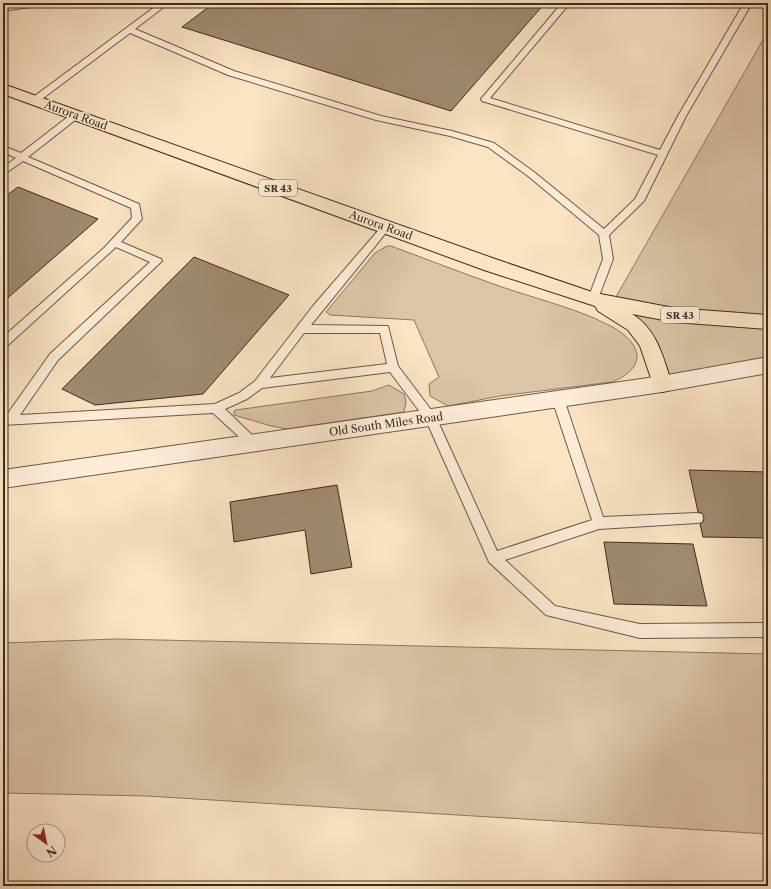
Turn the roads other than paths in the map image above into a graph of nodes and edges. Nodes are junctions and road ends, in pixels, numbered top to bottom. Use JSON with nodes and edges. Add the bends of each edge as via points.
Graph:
{"nodes":[{"id":1,"x":44,"y":3,"type":"edge"},
{"id":2,"x":166,"y":3,"type":"edge"},
{"id":3,"x":566,"y":3,"type":"edge"},
{"id":4,"x":748,"y":3,"type":"edge"},
{"id":5,"x":4,"y":10,"type":"edge"},
{"id":6,"x":130,"y":30,"type":"junction"},
{"id":7,"x":3,"y":89,"type":"edge"},
{"id":8,"x":35,"y":100,"type":"junction"},
{"id":9,"x":76,"y":115,"type":"junction"},
{"id":10,"x":3,"y":149,"type":"edge"},
{"id":11,"x":662,"y":154,"type":"junction"},
{"id":12,"x":23,"y":157,"type":"junction"},
{"id":13,"x":3,"y":172,"type":"edge"},
{"id":14,"x":386,"y":227,"type":"junction"},
{"id":15,"x":604,"y":234,"type":"junction"},
{"id":16,"x":115,"y":243,"type":"junction"},
{"id":17,"x":593,"y":299,"type":"junction"},
{"id":18,"x":768,"y":322,"type":"edge"},
{"id":19,"x":302,"y":329,"type":"junction"},
{"id":20,"x":3,"y":343,"type":"edge"},
{"id":21,"x":768,"y":365,"type":"edge"},
{"id":22,"x":394,"y":367,"type":"junction"},
{"id":23,"x":259,"y":384,"type":"junction"},
{"id":24,"x":662,"y":384,"type":"junction"},
{"id":25,"x":558,"y":399,"type":"junction"},
{"id":26,"x":216,"y":408,"type":"junction"},
{"id":27,"x":431,"y":418,"type":"junction"},
{"id":28,"x":7,"y":420,"type":"edge"},
{"id":29,"x":253,"y":443,"type":"junction"},
{"id":30,"x":3,"y":479,"type":"edge"},
{"id":31,"x":697,"y":518,"type":"dead end"},
{"id":32,"x":599,"y":523,"type":"junction"},
{"id":33,"x":494,"y":558,"type":"junction"},
{"id":34,"x":768,"y":630,"type":"edge"}],
"edges":[{"from":1,"to":5,"type":"lane"},
{"from":2,"to":6,"type":"lane"},
{"from":3,"to":11,"type":"lane","via":[[485,99]]},
{"from":4,"to":11,"type":"lane"},
{"from":6,"to":8,"type":"lane"},
{"from":6,"to":15,"type":"lane","via":[[231,73],[379,118],[491,145]]},
{"from":7,"to":8,"type":"main road","name":"Aurora Road","number":"SR 43"},
{"from":8,"to":9,"type":"main road","name":"Aurora Road","number":"SR 43"},
{"from":9,"to":12,"type":"lane"},
{"from":9,"to":14,"type":"main road","name":"Aurora Road","number":"SR 43"},
{"from":10,"to":12,"type":"lane"},
{"from":11,"to":15,"type":"lane","via":[[639,201]]},
{"from":12,"to":13,"type":"lane"},
{"from":12,"to":16,"type":"lane","via":[[136,206],[137,218]]},
{"from":14,"to":17,"type":"main road","name":"Aurora Road","number":"SR 43"},
{"from":14,"to":19,"type":"lane"},
{"from":15,"to":17,"type":"lane","via":[[608,259]]},
{"from":16,"to":20,"type":"lane"},
{"from":16,"to":28,"type":"lane","via":[[158,261],[54,357]]},
{"from":17,"to":18,"type":"main road","name":"Aurora Road","number":"SR 43","via":[[674,314]]},
{"from":17,"to":24,"type":"main road","via":[[635,325],[649,344]]},
{"from":19,"to":22,"type":"lane","via":[[384,329]]},
{"from":19,"to":23,"type":"lane"},
{"from":21,"to":24,"type":"street","name":"Old South Miles Road"},
{"from":22,"to":23,"type":"lane"},
{"from":22,"to":27,"type":"lane"},
{"from":23,"to":26,"type":"lane","via":[[242,396]]},
{"from":24,"to":25,"type":"street","name":"Old South Miles Road"},
{"from":25,"to":27,"type":"street","name":"Old South Miles Road"},
{"from":25,"to":32,"type":"lane"},
{"from":26,"to":28,"type":"lane"},
{"from":26,"to":29,"type":"lane"},
{"from":27,"to":29,"type":"street","name":"Old South Miles Road"},
{"from":27,"to":33,"type":"lane"},
{"from":29,"to":30,"type":"street","name":"Old South Miles Road"},
{"from":31,"to":32,"type":"lane"},
{"from":32,"to":33,"type":"lane"},
{"from":33,"to":34,"type":"lane","via":[[551,611],[640,631]]}]}
